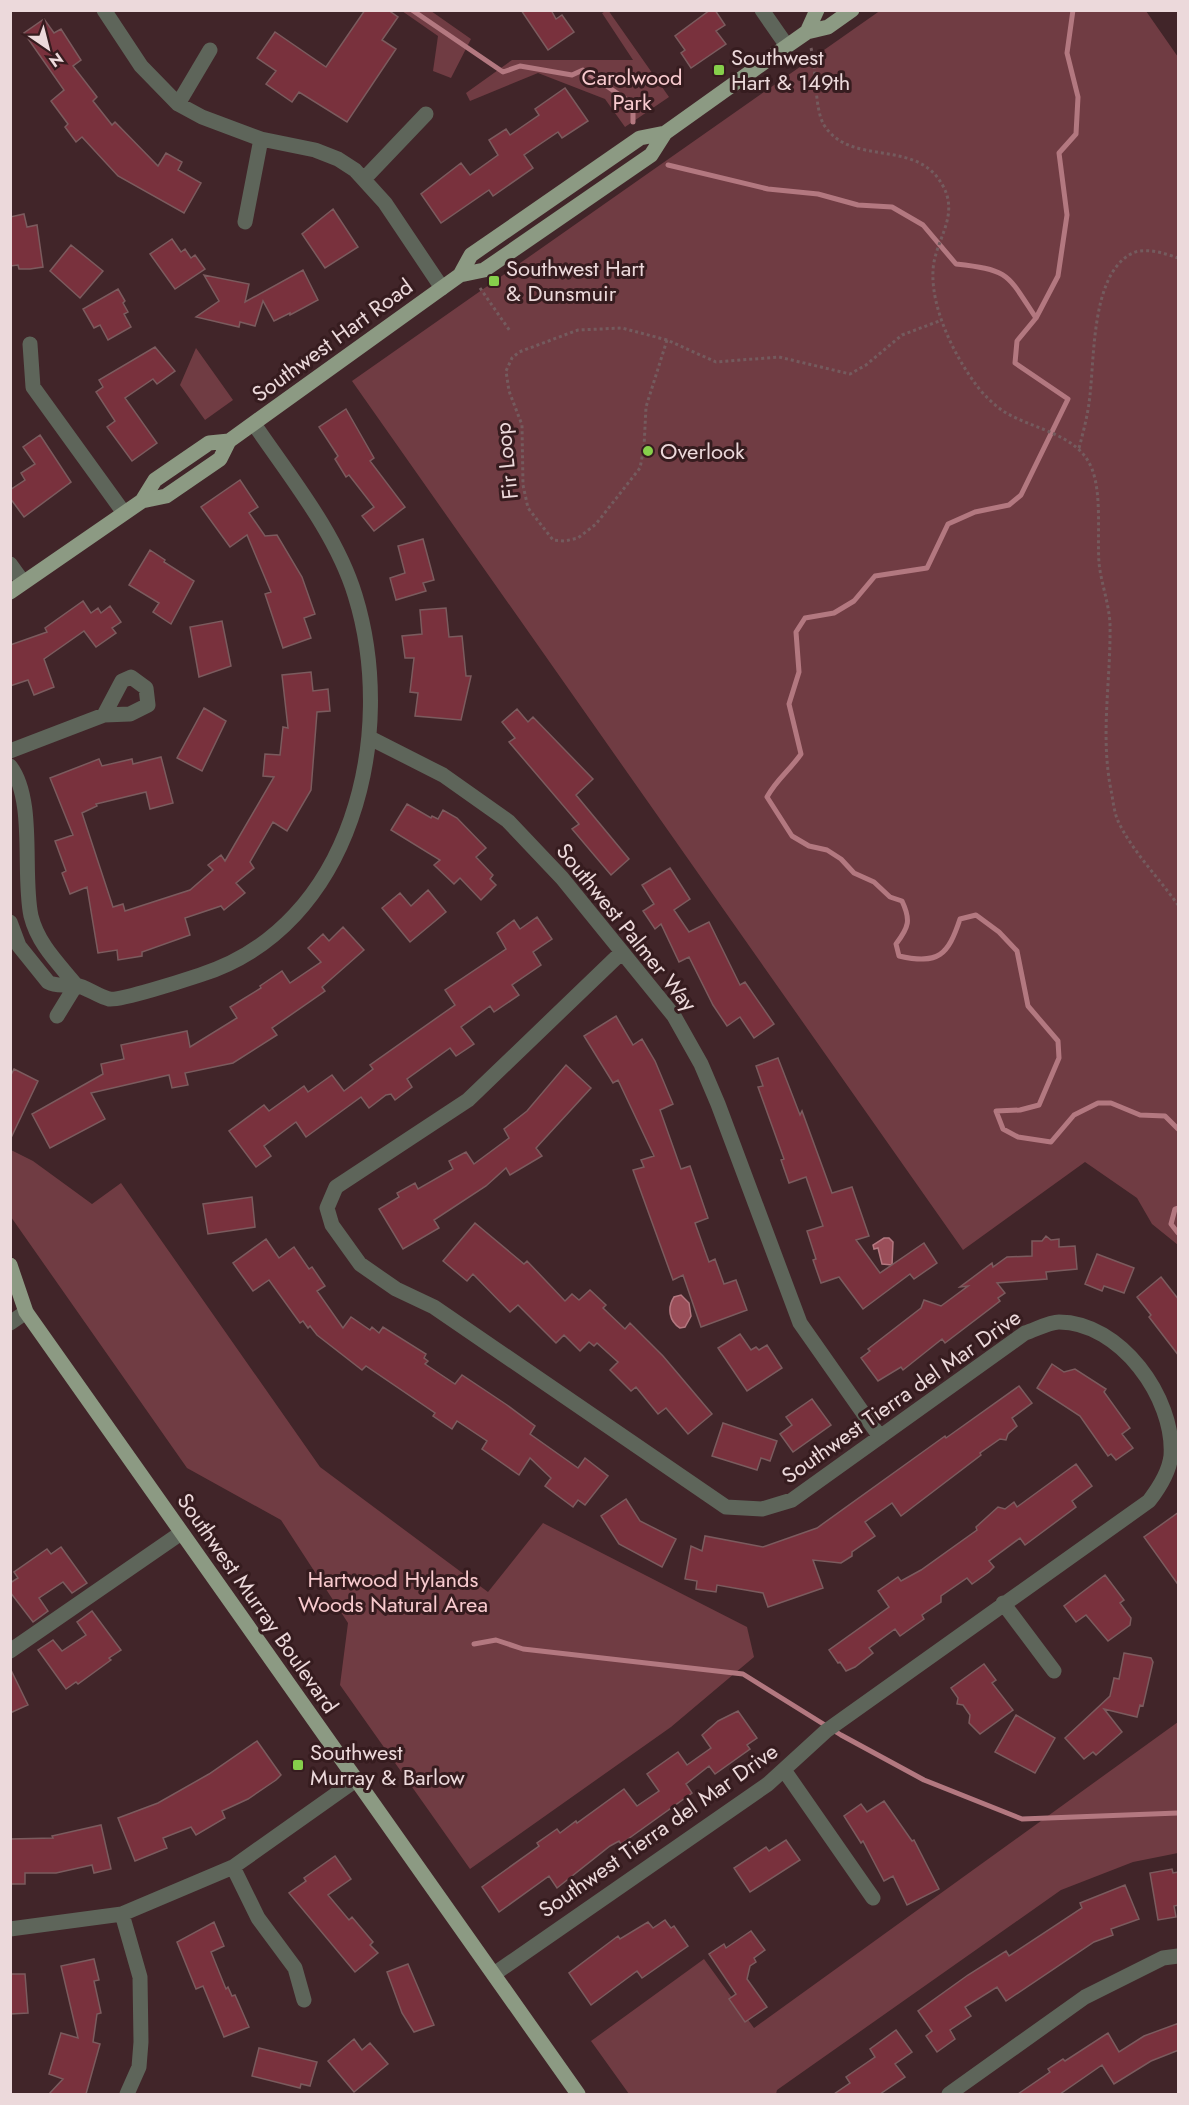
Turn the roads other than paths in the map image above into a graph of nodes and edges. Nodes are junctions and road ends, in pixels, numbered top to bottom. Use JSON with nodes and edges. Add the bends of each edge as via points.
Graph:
{"nodes":[{"id":1,"x":104,"y":10,"type":"edge"},
{"id":2,"x":762,"y":10,"type":"edge"},
{"id":3,"x":817,"y":10,"type":"edge"},
{"id":4,"x":852,"y":10,"type":"edge"},
{"id":5,"x":807,"y":32,"type":"junction"},
{"id":6,"x":787,"y":46,"type":"junction"},
{"id":7,"x":210,"y":50,"type":"dead end"},
{"id":8,"x":178,"y":104,"type":"junction"},
{"id":9,"x":426,"y":114,"type":"dead end"},
{"id":10,"x":261,"y":139,"type":"junction"},
{"id":11,"x":364,"y":178,"type":"junction"},
{"id":12,"x":245,"y":222,"type":"dead end"},
{"id":13,"x":442,"y":288,"type":"junction"},
{"id":14,"x":30,"y":344,"type":"dead end"},
{"id":15,"x":254,"y":424,"type":"junction"},
{"id":16,"x":124,"y":513,"type":"junction"},
{"id":17,"x":10,"y":564,"type":"edge"},
{"id":18,"x":23,"y":582,"type":"junction"},
{"id":19,"x":10,"y":592,"type":"edge"},
{"id":20,"x":104,"y":715,"type":"dead end"},
{"id":21,"x":370,"y":738,"type":"junction"},
{"id":22,"x":10,"y":751,"type":"edge"},
{"id":23,"x":10,"y":766,"type":"edge"},
{"id":24,"x":10,"y":922,"type":"edge"},
{"id":25,"x":622,"y":952,"type":"junction"},
{"id":26,"x":76,"y":985,"type":"junction"},
{"id":27,"x":57,"y":1016,"type":"dead end"},
{"id":28,"x":10,"y":1264,"type":"edge"},
{"id":29,"x":10,"y":1300,"type":"edge"},
{"id":30,"x":26,"y":1312,"type":"junction"},
{"id":31,"x":10,"y":1323,"type":"edge"},
{"id":32,"x":880,"y":1437,"type":"junction"},
{"id":33,"x":1175,"y":1459,"type":"edge"},
{"id":34,"x":181,"y":1533,"type":"junction"},
{"id":35,"x":1003,"y":1603,"type":"junction"},
{"id":36,"x":10,"y":1651,"type":"edge"},
{"id":37,"x":1054,"y":1671,"type":"dead end"},
{"id":38,"x":784,"y":1770,"type":"junction"},
{"id":39,"x":356,"y":1780,"type":"junction"},
{"id":40,"x":233,"y":1867,"type":"junction"},
{"id":41,"x":873,"y":1898,"type":"dead end"},
{"id":42,"x":122,"y":1914,"type":"junction"},
{"id":43,"x":10,"y":1929,"type":"edge"},
{"id":44,"x":1179,"y":1956,"type":"edge"},
{"id":45,"x":494,"y":1974,"type":"junction"},
{"id":46,"x":304,"y":2000,"type":"dead end"},
{"id":47,"x":127,"y":2094,"type":"edge"},
{"id":48,"x":578,"y":2094,"type":"edge"},
{"id":49,"x":949,"y":2094,"type":"edge"}],
"edges":[{"from":1,"to":8,"type":"street","via":[[141,66]]},
{"from":2,"to":6,"type":"street"},
{"from":3,"to":5,"type":"main road"},
{"from":4,"to":5,"type":"main road","name":"Southwest Hart Road","via":[[828,27]]},
{"from":5,"to":6,"type":"main road","name":"Southwest Hart Road"},
{"from":6,"to":13,"type":"main road","name":"Southwest Hart Road","via":[[665,133],[640,138],[471,255],[465,274]]},
{"from":7,"to":8,"type":"street"},
{"from":8,"to":10,"type":"street"},
{"from":9,"to":11,"type":"street"},
{"from":10,"to":11,"type":"street","via":[[315,150],[338,159]]},
{"from":10,"to":12,"type":"street"},
{"from":11,"to":13,"type":"street"},
{"from":13,"to":15,"type":"main road","name":"Southwest Hart Road"},
{"from":14,"to":16,"type":"street","via":[[33,387]]},
{"from":15,"to":16,"type":"main road","name":"Southwest Hart Road","via":[[229,441],[209,443],[155,480],[142,501]]},
{"from":15,"to":21,"type":"street","via":[[329,537],[355,595],[368,660]]},
{"from":16,"to":18,"type":"main road","name":"Southwest Hart Road"},
{"from":17,"to":18,"type":"street"},
{"from":18,"to":19,"type":"main road","name":"Southwest Hart Road"},
{"from":20,"to":22,"type":"street"},
{"from":21,"to":25,"type":"street","name":"Southwest Palmer Way","via":[[443,775],[508,821],[562,878]]},
{"from":21,"to":26,"type":"street","via":[[364,776],[328,872],[296,913],[267,941],[226,967],[111,999]]},
{"from":23,"to":26,"type":"street","via":[[16,774],[25,814],[32,918],[45,947]]},
{"from":24,"to":26,"type":"street","via":[[19,946],[48,982]]},
{"from":25,"to":32,"type":"street","name":"Southwest Palmer Way","via":[[674,1016],[701,1064],[800,1323]]},
{"from":25,"to":32,"type":"street","name":"Southwest Tierra del Mar Drive","via":[[475,1094],[336,1187],[327,1208],[332,1226],[360,1264],[396,1289],[434,1307],[726,1507],[762,1509],[792,1500]]},
{"from":26,"to":27,"type":"street"},
{"from":28,"to":30,"type":"main road","name":"Southwest Murray Boulevard"},
{"from":29,"to":30,"type":"main road","name":"Southwest Murray Boulevard"},
{"from":30,"to":31,"type":"street"},
{"from":30,"to":34,"type":"main road","name":"Southwest Murray Boulevard"},
{"from":32,"to":33,"type":"street","name":"Southwest Tierra del Mar Drive","via":[[1025,1333],[1058,1322],[1096,1329],[1123,1348],[1167,1413]]},
{"from":33,"to":35,"type":"street","name":"Southwest Tierra del Mar Drive","via":[[1149,1501]]},
{"from":34,"to":36,"type":"street"},
{"from":34,"to":39,"type":"main road","name":"Southwest Murray Boulevard"},
{"from":35,"to":37,"type":"street"},
{"from":35,"to":38,"type":"street","name":"Southwest Tierra del Mar Drive","via":[[847,1716]]},
{"from":38,"to":41,"type":"street"},
{"from":38,"to":45,"type":"street","name":"Southwest Tierra del Mar Drive"},
{"from":39,"to":40,"type":"street"},
{"from":39,"to":45,"type":"main road","name":"Southwest Murray Boulevard"},
{"from":40,"to":42,"type":"street"},
{"from":40,"to":46,"type":"street","via":[[258,1918],[295,1968]]},
{"from":42,"to":43,"type":"street"},
{"from":42,"to":47,"type":"street","via":[[140,1977],[139,2067]]},
{"from":44,"to":49,"type":"street","via":[[1163,1958],[1085,1997]]},
{"from":45,"to":48,"type":"main road","name":"Southwest Murray Boulevard"}]}
